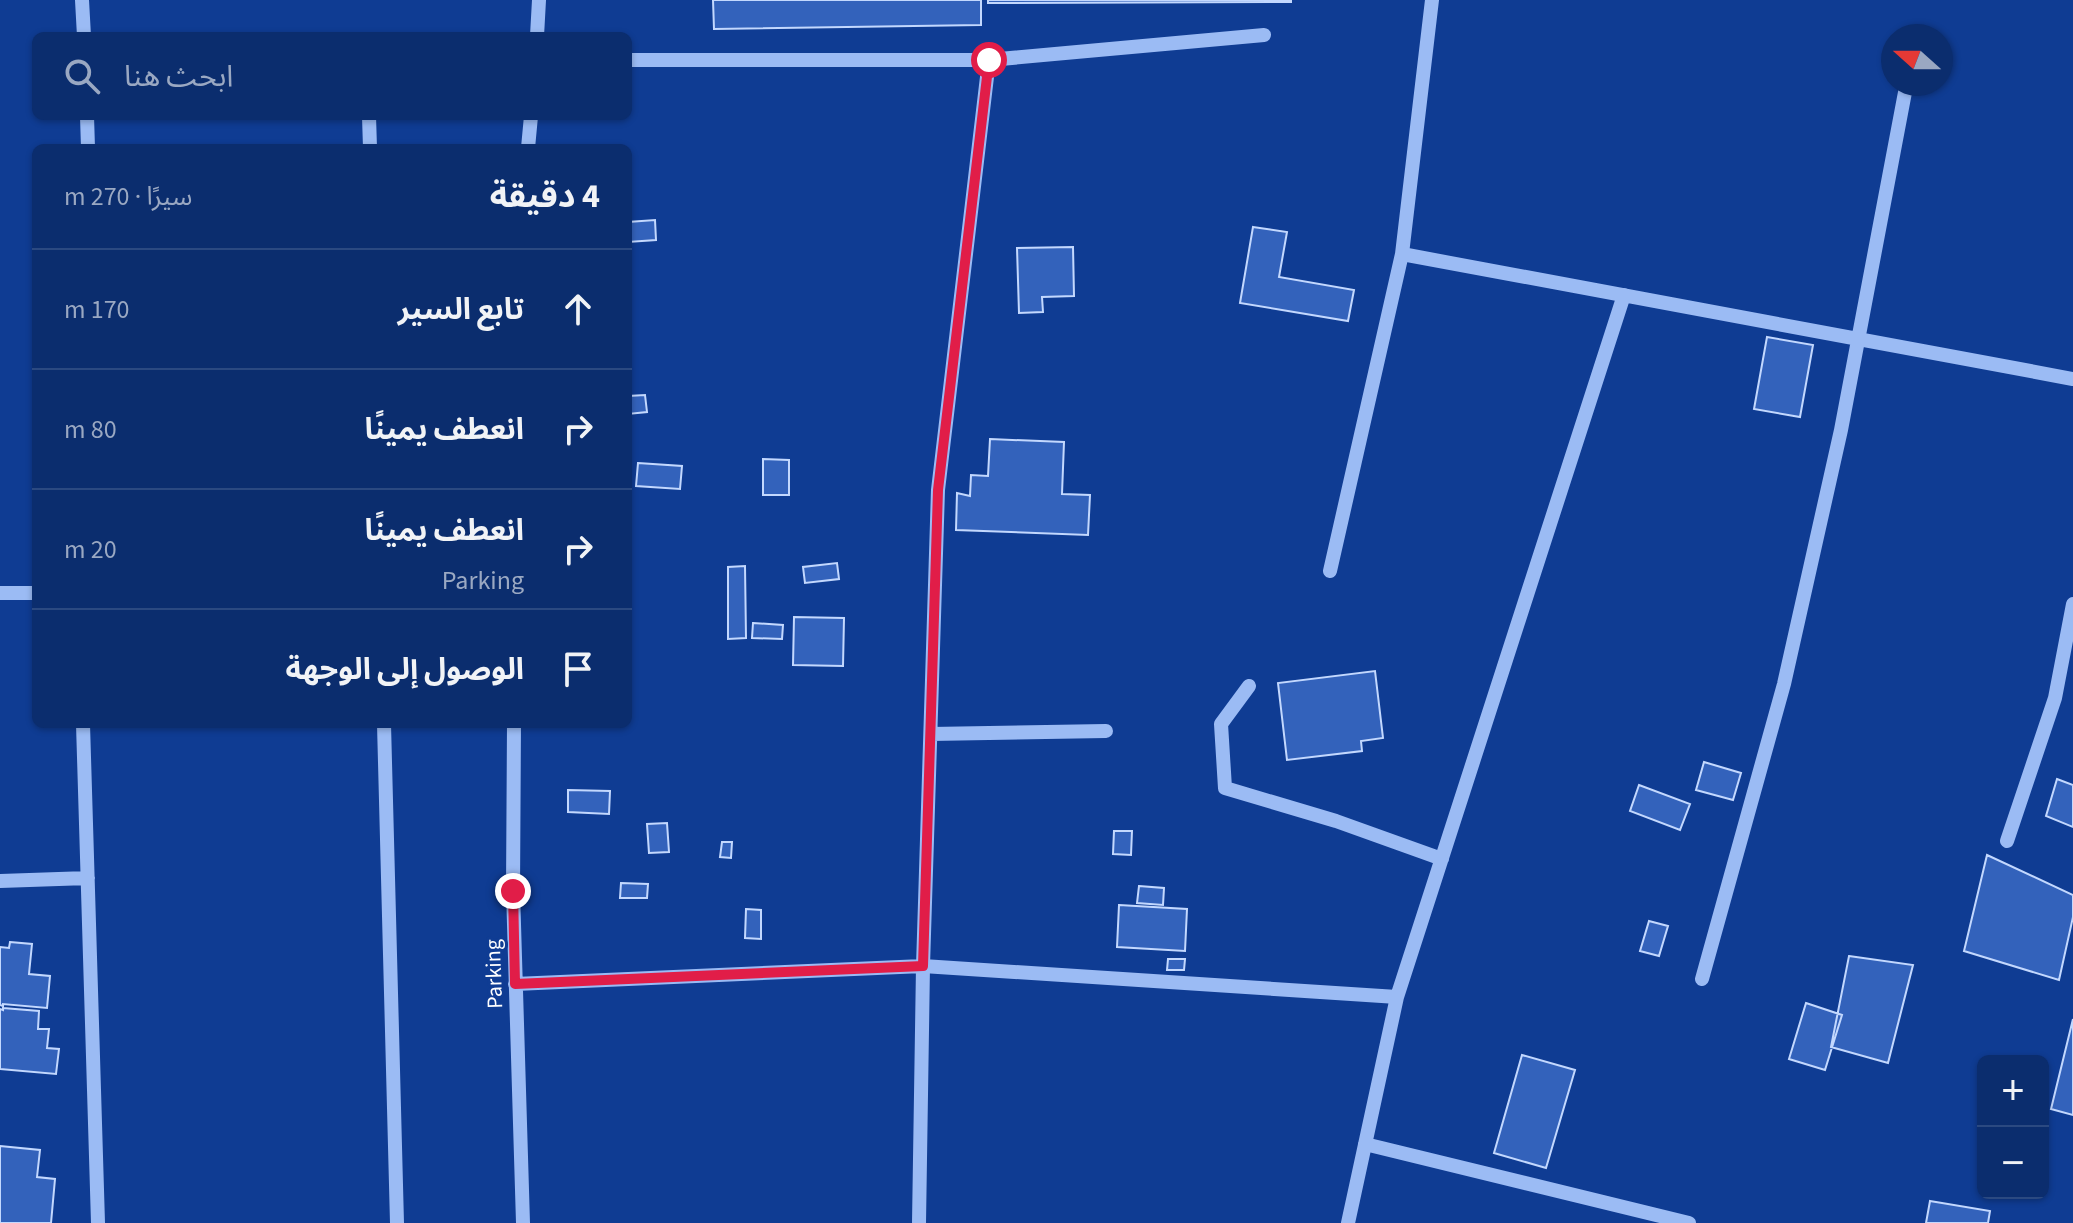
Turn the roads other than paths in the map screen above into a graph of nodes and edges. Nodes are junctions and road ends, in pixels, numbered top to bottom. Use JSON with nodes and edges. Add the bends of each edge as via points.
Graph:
{"nodes":[{"id":1,"x":82,"y":0,"type":"edge"},
{"id":2,"x":539,"y":0,"type":"edge"},
{"id":3,"x":1432,"y":0,"type":"edge"},
{"id":4,"x":84,"y":32,"type":"edge"},
{"id":5,"x":537,"y":32,"type":"edge"},
{"id":6,"x":1264,"y":35,"type":"dead end"},
{"id":7,"x":632,"y":60,"type":"edge"},
{"id":8,"x":989,"y":60,"type":"junction"},
{"id":9,"x":1904,"y":96,"type":"edge"},
{"id":10,"x":87,"y":120,"type":"edge"},
{"id":11,"x":369,"y":120,"type":"edge"},
{"id":12,"x":531,"y":120,"type":"edge"},
{"id":13,"x":88,"y":144,"type":"edge"},
{"id":14,"x":370,"y":144,"type":"edge"},
{"id":15,"x":528,"y":144,"type":"edge"},
{"id":16,"x":1402,"y":254,"type":"junction"},
{"id":17,"x":1624,"y":295,"type":"junction"},
{"id":18,"x":1858,"y":339,"type":"junction"},
{"id":19,"x":2073,"y":379,"type":"edge"},
{"id":20,"x":1330,"y":571,"type":"dead end"},
{"id":21,"x":0,"y":593,"type":"edge"},
{"id":22,"x":32,"y":593,"type":"edge"},
{"id":23,"x":2073,"y":604,"type":"edge"},
{"id":24,"x":1249,"y":686,"type":"dead end"},
{"id":25,"x":83,"y":728,"type":"edge"},
{"id":26,"x":384,"y":728,"type":"edge"},
{"id":27,"x":514,"y":728,"type":"edge"},
{"id":28,"x":1106,"y":731,"type":"dead end"},
{"id":29,"x":931,"y":734,"type":"junction"},
{"id":30,"x":2007,"y":841,"type":"dead end"},
{"id":31,"x":1442,"y":859,"type":"junction"},
{"id":32,"x":88,"y":878,"type":"junction"},
{"id":33,"x":0,"y":881,"type":"edge"},
{"id":34,"x":923,"y":966,"type":"junction"},
{"id":35,"x":1702,"y":979,"type":"dead end"},
{"id":36,"x":515,"y":984,"type":"junction"},
{"id":37,"x":1397,"y":997,"type":"junction"},
{"id":38,"x":1365,"y":1144,"type":"junction"},
{"id":39,"x":98,"y":1223,"type":"edge"},
{"id":40,"x":397,"y":1223,"type":"edge"},
{"id":41,"x":523,"y":1223,"type":"edge"},
{"id":42,"x":919,"y":1223,"type":"edge"},
{"id":43,"x":1348,"y":1223,"type":"edge"},
{"id":44,"x":1689,"y":1223,"type":"edge"}],
"edges":[{"from":1,"to":4,"type":"street"},
{"from":2,"to":5,"type":"street"},
{"from":3,"to":16,"type":"street"},
{"from":6,"to":8,"type":"street"},
{"from":7,"to":8,"type":"street"},
{"from":8,"to":29,"type":"street","via":[[938,490]]},
{"from":9,"to":18,"type":"street"},
{"from":10,"to":13,"type":"street"},
{"from":11,"to":14,"type":"street"},
{"from":12,"to":15,"type":"street"},
{"from":16,"to":17,"type":"street"},
{"from":16,"to":20,"type":"street"},
{"from":17,"to":18,"type":"street"},
{"from":17,"to":31,"type":"street"},
{"from":18,"to":19,"type":"street"},
{"from":18,"to":35,"type":"street","via":[[1784,684]]},
{"from":21,"to":22,"type":"street"},
{"from":23,"to":30,"type":"street","via":[[2055,698]]},
{"from":24,"to":31,"type":"street","via":[[1221,724],[1225,788]]},
{"from":25,"to":32,"type":"street"},
{"from":26,"to":40,"type":"street"},
{"from":27,"to":36,"type":"street","name":"Parking"},
{"from":28,"to":29,"type":"street"},
{"from":29,"to":34,"type":"street"},
{"from":31,"to":37,"type":"street"},
{"from":32,"to":33,"type":"street"},
{"from":32,"to":39,"type":"street"},
{"from":34,"to":36,"type":"street"},
{"from":34,"to":37,"type":"street"},
{"from":34,"to":42,"type":"street"},
{"from":36,"to":41,"type":"street","name":"Parking"},
{"from":37,"to":38,"type":"street"},
{"from":38,"to":43,"type":"street"},
{"from":38,"to":44,"type":"street"}]}
